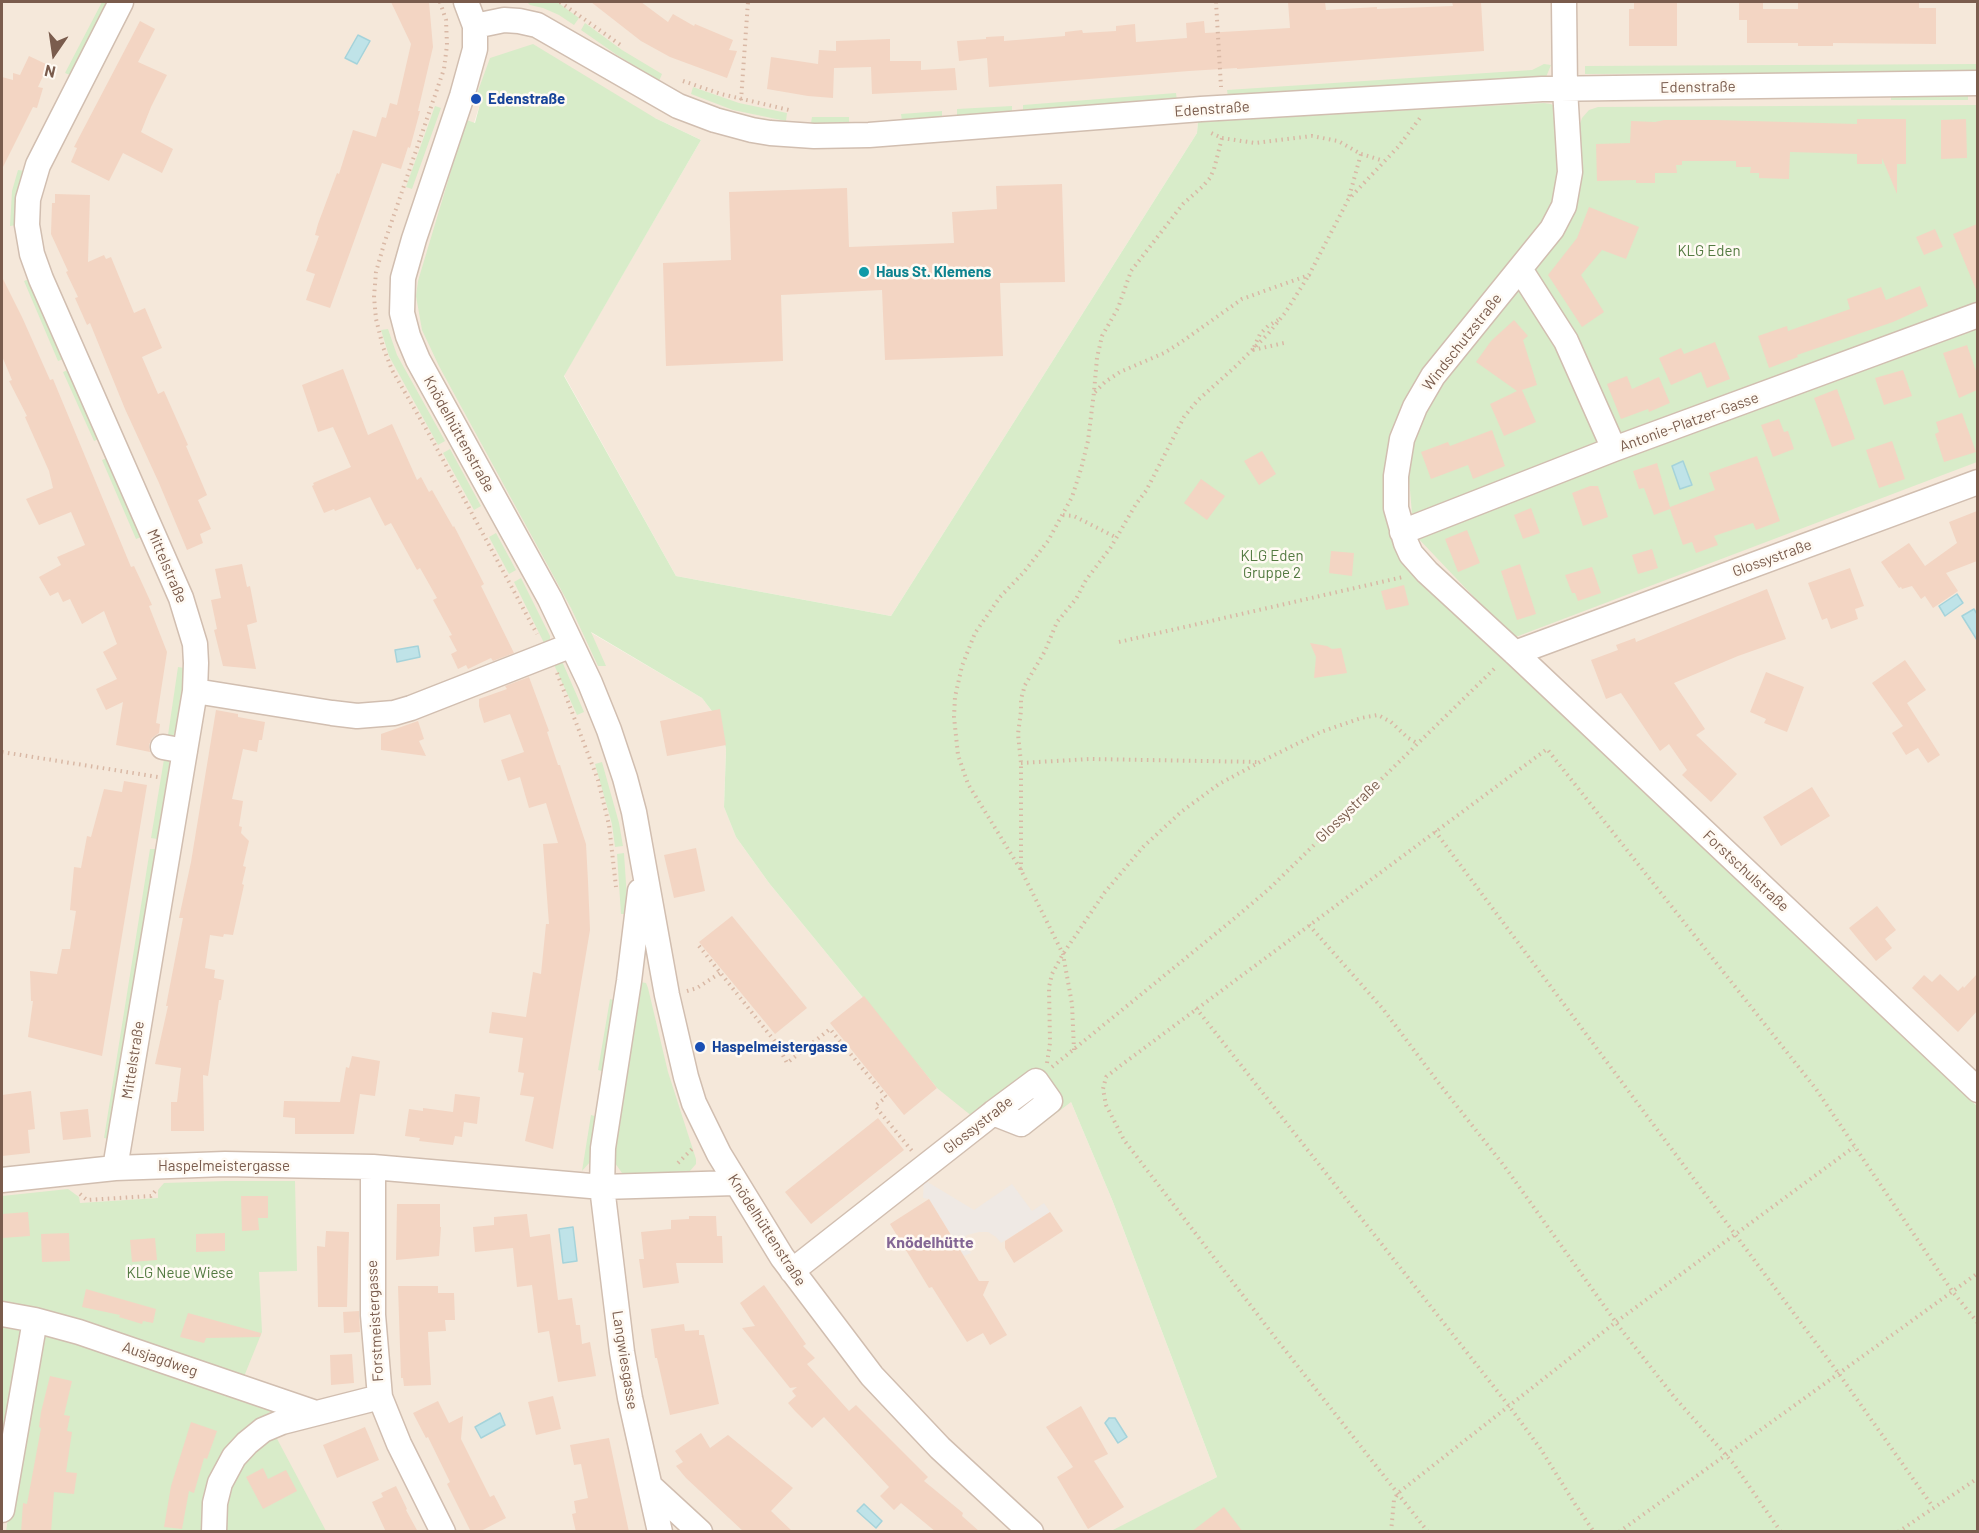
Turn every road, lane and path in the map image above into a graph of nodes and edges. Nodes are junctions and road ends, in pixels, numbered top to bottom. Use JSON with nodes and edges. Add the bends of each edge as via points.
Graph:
{"nodes":[{"id":1,"x":121,"y":2,"type":"edge"},
{"id":2,"x":440,"y":2,"type":"edge"},
{"id":3,"x":466,"y":2,"type":"edge"},
{"id":4,"x":560,"y":2,"type":"edge"},
{"id":5,"x":748,"y":2,"type":"edge"},
{"id":6,"x":1216,"y":2,"type":"edge"},
{"id":7,"x":1564,"y":2,"type":"edge"},
{"id":8,"x":474,"y":26,"type":"junction"},
{"id":9,"x":627,"y":49,"type":"dead end"},
{"id":10,"x":682,"y":80,"type":"dead end"},
{"id":11,"x":1977,"y":83,"type":"edge"},
{"id":12,"x":1565,"y":89,"type":"junction"},
{"id":13,"x":1222,"y":95,"type":"dead end"},
{"id":14,"x":1437,"y":96,"type":"junction"},
{"id":15,"x":1200,"y":128,"type":"dead end"},
{"id":16,"x":1222,"y":138,"type":"junction"},
{"id":17,"x":1360,"y":154,"type":"junction"},
{"id":18,"x":1384,"y":161,"type":"junction"},
{"id":19,"x":1348,"y":200,"type":"junction"},
{"id":20,"x":1520,"y":269,"type":"junction"},
{"id":21,"x":1309,"y":275,"type":"junction"},
{"id":22,"x":1977,"y":315,"type":"edge"},
{"id":23,"x":1284,"y":343,"type":"dead end"},
{"id":24,"x":1252,"y":351,"type":"junction"},
{"id":25,"x":1094,"y":392,"type":"junction"},
{"id":26,"x":1614,"y":449,"type":"junction"},
{"id":27,"x":1977,"y":482,"type":"edge"},
{"id":28,"x":1063,"y":515,"type":"junction"},
{"id":29,"x":1402,"y":532,"type":"junction"},
{"id":30,"x":1117,"y":538,"type":"junction"},
{"id":31,"x":1427,"y":572,"type":"junction"},
{"id":32,"x":1119,"y":642,"type":"dead end"},
{"id":33,"x":572,"y":645,"type":"junction"},
{"id":34,"x":1515,"y":652,"type":"junction"},
{"id":35,"x":547,"y":654,"type":"junction"},
{"id":36,"x":195,"y":691,"type":"junction"},
{"id":37,"x":1417,"y":743,"type":"junction"},
{"id":38,"x":174,"y":749,"type":"junction"},
{"id":39,"x":2,"y":752,"type":"edge"},
{"id":40,"x":1260,"y":762,"type":"junction"},
{"id":41,"x":1020,"y":764,"type":"junction"},
{"id":42,"x":159,"y":777,"type":"junction"},
{"id":43,"x":157,"y":787,"type":"dead end"},
{"id":44,"x":1435,"y":831,"type":"junction"},
{"id":45,"x":642,"y":853,"type":"junction"},
{"id":46,"x":1021,"y":870,"type":"junction"},
{"id":47,"x":617,"y":897,"type":"dead end"},
{"id":48,"x":1309,"y":925,"type":"junction"},
{"id":49,"x":699,"y":946,"type":"dead end"},
{"id":50,"x":1063,"y":954,"type":"junction"},
{"id":51,"x":720,"y":973,"type":"junction"},
{"id":52,"x":667,"y":995,"type":"junction"},
{"id":53,"x":1196,"y":1008,"type":"junction"},
{"id":54,"x":1074,"y":1050,"type":"junction"},
{"id":55,"x":1040,"y":1077,"type":"junction"},
{"id":56,"x":1977,"y":1090,"type":"edge"},
{"id":57,"x":1854,"y":1147,"type":"junction"},
{"id":58,"x":373,"y":1167,"type":"junction"},
{"id":59,"x":925,"y":1167,"type":"junction"},
{"id":60,"x":115,"y":1168,"type":"junction"},
{"id":61,"x":2,"y":1179,"type":"edge"},
{"id":62,"x":735,"y":1183,"type":"junction"},
{"id":63,"x":602,"y":1187,"type":"junction"},
{"id":64,"x":157,"y":1188,"type":"dead end"},
{"id":65,"x":79,"y":1193,"type":"dead end"},
{"id":66,"x":1735,"y":1235,"type":"junction"},
{"id":67,"x":792,"y":1271,"type":"junction"},
{"id":68,"x":1977,"y":1273,"type":"edge"},
{"id":69,"x":1952,"y":1291,"type":"junction"},
{"id":70,"x":2,"y":1314,"type":"edge"},
{"id":71,"x":35,"y":1320,"type":"junction"},
{"id":72,"x":1616,"y":1322,"type":"junction"},
{"id":73,"x":1977,"y":1323,"type":"edge"},
{"id":74,"x":1839,"y":1374,"type":"junction"},
{"id":75,"x":380,"y":1396,"type":"junction"},
{"id":76,"x":1509,"y":1406,"type":"junction"},
{"id":77,"x":316,"y":1413,"type":"junction"},
{"id":78,"x":1725,"y":1455,"type":"junction"},
{"id":79,"x":1977,"y":1479,"type":"edge"},
{"id":80,"x":650,"y":1486,"type":"junction"},
{"id":81,"x":1398,"y":1492,"type":"junction"},
{"id":82,"x":1933,"y":1507,"type":"junction"},
{"id":83,"x":2,"y":1510,"type":"edge"},
{"id":84,"x":214,"y":1532,"type":"edge"},
{"id":85,"x":443,"y":1532,"type":"edge"},
{"id":86,"x":660,"y":1532,"type":"edge"},
{"id":87,"x":700,"y":1532,"type":"edge"},
{"id":88,"x":1031,"y":1532,"type":"edge"},
{"id":89,"x":1391,"y":1532,"type":"edge"},
{"id":90,"x":1428,"y":1532,"type":"edge"},
{"id":91,"x":1594,"y":1532,"type":"edge"},
{"id":92,"x":1619,"y":1532,"type":"edge"},
{"id":93,"x":1781,"y":1532,"type":"edge"},
{"id":94,"x":1898,"y":1532,"type":"edge"}],
"edges":[{"from":1,"to":36,"type":"street","name":"Mittelstraße","via":[[38,165],[28,199],[27,225],[41,279],[172,602],[195,644],[187,662]]},
{"from":2,"to":35,"type":"path","via":[[446,20],[444,69],[376,272],[376,319],[392,370]]},
{"from":3,"to":8,"type":"street","name":"Knödelhüttenstraße"},
{"from":4,"to":9,"type":"path"},
{"from":5,"to":10,"type":"path","via":[[741,100]]},
{"from":6,"to":13,"type":"path"},
{"from":7,"to":12,"type":"street","name":"Windschutzstraße"},
{"from":8,"to":14,"type":"street","name":"Edenstraße","via":[[504,20],[537,26],[678,106],[733,126],[789,135],[869,135],[1056,119]]},
{"from":8,"to":33,"type":"street","name":"Knödelhüttenstraße","via":[[475,49],[465,85],[408,259],[401,291],[402,313],[418,360]]},
{"from":11,"to":12,"type":"street","name":"Edenstraße"},
{"from":12,"to":14,"type":"street","name":"Edenstraße"},
{"from":12,"to":20,"type":"street","name":"Windschutzstraße","via":[[1570,172],[1567,196],[1557,222]]},
{"from":14,"to":18,"type":"path"},
{"from":15,"to":16,"type":"path"},
{"from":16,"to":17,"type":"path","via":[[1255,143],[1312,136],[1338,141]]},
{"from":16,"to":25,"type":"path","via":[[1210,178],[1183,204],[1131,271],[1099,346]]},
{"from":17,"to":18,"type":"path"},
{"from":17,"to":19,"type":"path"},
{"from":18,"to":19,"type":"path"},
{"from":19,"to":21,"type":"path"},
{"from":20,"to":26,"type":"street","via":[[1566,341]]},
{"from":20,"to":29,"type":"street","name":"Windschutzstraße","via":[[1433,376],[1414,407],[1402,439],[1396,476],[1396,508]]},
{"from":21,"to":24,"type":"path","via":[[1281,318]]},
{"from":21,"to":25,"type":"path","via":[[1242,299],[1180,343],[1120,372]]},
{"from":22,"to":26,"type":"street","name":"Antonie-Platzer-Gasse"},
{"from":23,"to":24,"type":"path"},
{"from":24,"to":30,"type":"path","via":[[1190,409]]},
{"from":25,"to":28,"type":"path","via":[[1081,469]]},
{"from":26,"to":29,"type":"street","name":"Antonie-Platzer-Gasse"},
{"from":27,"to":34,"type":"street","name":"Glossystraße"},
{"from":28,"to":30,"type":"path","via":[[1074,516]]},
{"from":28,"to":46,"type":"path","via":[[1048,541],[984,618],[964,658],[956,697],[955,736],[962,769]]},
{"from":29,"to":31,"type":"street","name":"Windschutzstraße","via":[[1411,554]]},
{"from":30,"to":41,"type":"path","via":[[1057,622],[1024,685],[1018,734]]},
{"from":31,"to":32,"type":"path"},
{"from":31,"to":34,"type":"street","name":"Windschutzstraße"},
{"from":33,"to":35,"type":"street"},
{"from":33,"to":45,"type":"street","name":"Knödelhüttenstraße","via":[[609,730],[625,778]]},
{"from":34,"to":37,"type":"path","name":"Glossystraße"},
{"from":34,"to":56,"type":"street","name":"Forstschulstraße"},
{"from":35,"to":36,"type":"street","via":[[411,708],[375,716],[332,714]]},
{"from":35,"to":47,"type":"path","via":[[598,780],[609,825]]},
{"from":36,"to":38,"type":"street","name":"Mittelstraße"},
{"from":37,"to":40,"type":"path","via":[[1378,716],[1361,718],[1320,732]]},
{"from":37,"to":54,"type":"path","name":"Glossystraße","via":[[1269,889]]},
{"from":38,"to":42,"type":"path"},
{"from":38,"to":60,"type":"street","name":"Mittelstraße"},
{"from":39,"to":42,"type":"path"},
{"from":40,"to":41,"type":"path","via":[[1090,759]]},
{"from":40,"to":50,"type":"path","via":[[1219,784],[1143,847],[1105,892]]},
{"from":41,"to":46,"type":"path"},
{"from":42,"to":43,"type":"path"},
{"from":44,"to":48,"type":"path"},
{"from":44,"to":57,"type":"path","via":[[1547,749],[1816,1089]]},
{"from":44,"to":66,"type":"path"},
{"from":45,"to":52,"type":"street","name":"Knödelhüttenstraße"},
{"from":45,"to":63,"type":"street","name":"Knödelhüttenstraße","via":[[637,926],[603,1148]]},
{"from":46,"to":50,"type":"path"},
{"from":48,"to":53,"type":"path"},
{"from":48,"to":72,"type":"path","via":[[1383,1009],[1505,1167]]},
{"from":49,"to":51,"type":"path"},
{"from":50,"to":54,"type":"path","via":[[1072,1004]]},
{"from":50,"to":55,"type":"path","via":[[1049,987],[1050,1043]]},
{"from":51,"to":52,"type":"path","via":[[697,988]]},
{"from":51,"to":59,"type":"path","via":[[777,1044],[786,1062],[830,1029],[886,1097],[875,1106]]},
{"from":52,"to":62,"type":"street","name":"Knödelhüttenstraße","via":[[694,1103]]},
{"from":53,"to":76,"type":"path"},
{"from":53,"to":81,"type":"path","via":[[1106,1077],[1106,1105],[1124,1140]]},
{"from":54,"to":55,"type":"path","name":"Glossystraße"},
{"from":55,"to":59,"type":"street","name":"Glossystraße"},
{"from":57,"to":66,"type":"path"},
{"from":57,"to":69,"type":"path"},
{"from":58,"to":60,"type":"street","name":"Haspelmeistergasse","via":[[225,1164]]},
{"from":58,"to":63,"type":"street","name":"Haspelmeistergasse"},
{"from":58,"to":75,"type":"street","name":"Forstmeistergasse","via":[[373,1315]]},
{"from":59,"to":67,"type":"street","name":"Glossystraße"},
{"from":60,"to":61,"type":"street","name":"Haspelmeistergasse"},
{"from":62,"to":63,"type":"street","name":"Haspelmeistergasse"},
{"from":62,"to":67,"type":"street","name":"Knödelhüttenstraße"},
{"from":63,"to":80,"type":"street","name":"Langwiesgasse","via":[[624,1363]]},
{"from":64,"to":65,"type":"path","via":[[151,1196],[87,1200]]},
{"from":66,"to":72,"type":"path"},
{"from":66,"to":74,"type":"path"},
{"from":67,"to":88,"type":"street","name":"Knödelhüttenstraße","via":[[894,1401]]},
{"from":68,"to":69,"type":"path"},
{"from":69,"to":73,"type":"path"},
{"from":69,"to":74,"type":"path"},
{"from":70,"to":71,"type":"street","name":"Ausjagdweg"},
{"from":71,"to":77,"type":"street","name":"Ausjagdweg"},
{"from":71,"to":83,"type":"street"},
{"from":72,"to":76,"type":"path"},
{"from":72,"to":78,"type":"path"},
{"from":74,"to":78,"type":"path"},
{"from":74,"to":82,"type":"path"},
{"from":75,"to":77,"type":"street"},
{"from":75,"to":85,"type":"street","name":"Forstmeistergasse"},
{"from":76,"to":81,"type":"path"},
{"from":76,"to":91,"type":"path"},
{"from":77,"to":84,"type":"street","via":[[263,1431],[240,1449],[220,1483]]},
{"from":78,"to":92,"type":"path"},
{"from":78,"to":93,"type":"path"},
{"from":79,"to":82,"type":"path"},
{"from":80,"to":86,"type":"street","name":"Langwiesgasse"},
{"from":80,"to":87,"type":"street"},
{"from":81,"to":89,"type":"path"},
{"from":81,"to":90,"type":"path"},
{"from":82,"to":94,"type":"path"}]}
